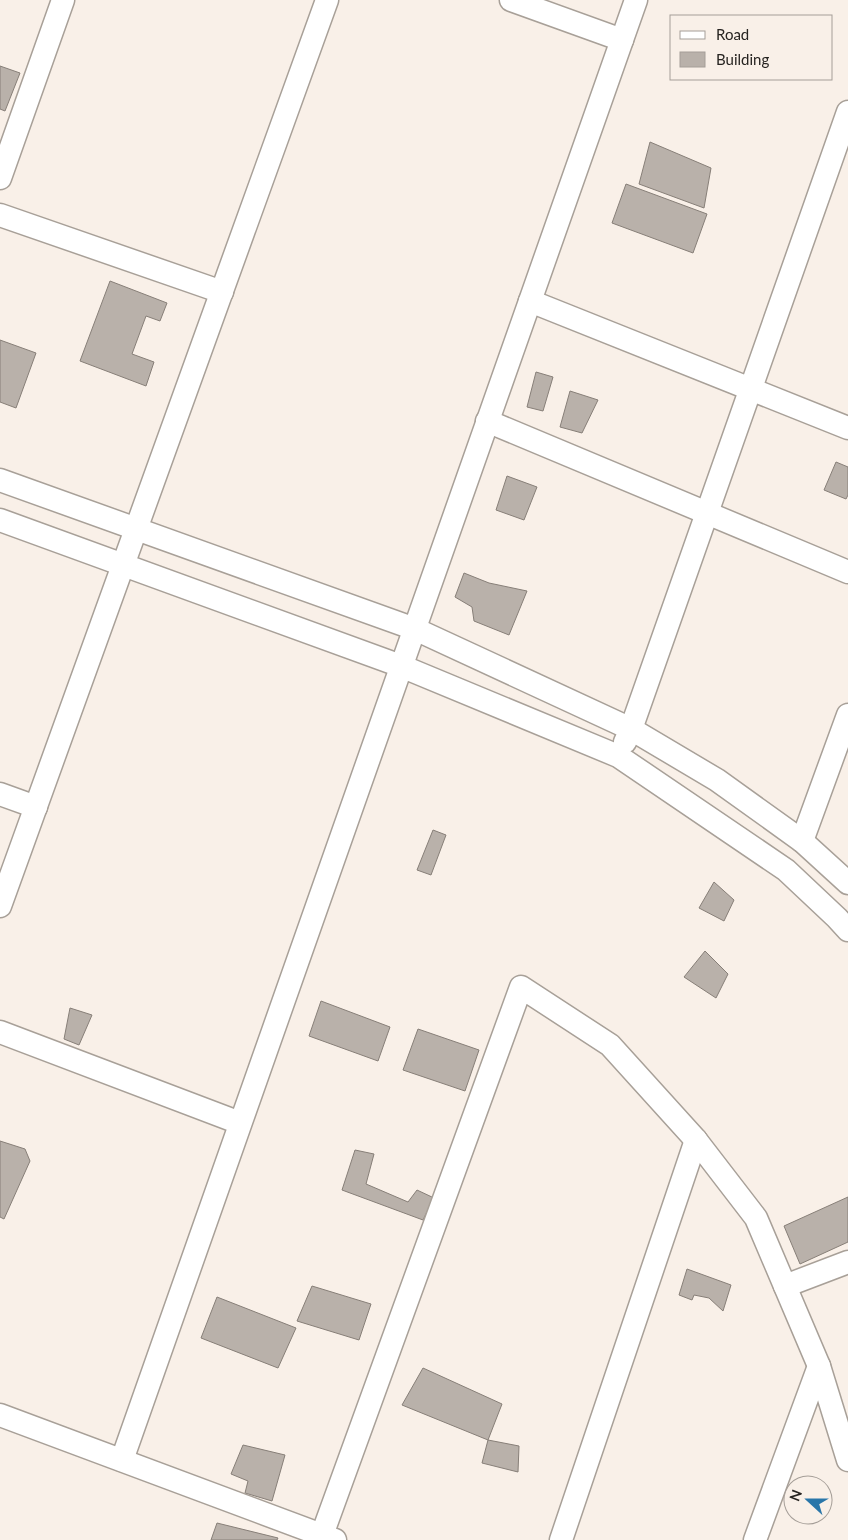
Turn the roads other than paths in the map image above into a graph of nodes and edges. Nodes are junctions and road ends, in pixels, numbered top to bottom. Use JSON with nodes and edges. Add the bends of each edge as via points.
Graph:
{"nodes":[{"id":1,"x":63,"y":0,"type":"edge"},
{"id":2,"x":327,"y":0,"type":"edge"},
{"id":3,"x":510,"y":0,"type":"edge"},
{"id":4,"x":636,"y":0,"type":"edge"},
{"id":5,"x":622,"y":40,"type":"junction"},
{"id":6,"x":848,"y":112,"type":"edge"},
{"id":7,"x":0,"y":178,"type":"edge"},
{"id":8,"x":0,"y":215,"type":"edge"},
{"id":9,"x":222,"y":292,"type":"junction"},
{"id":10,"x":530,"y":301,"type":"junction"},
{"id":11,"x":750,"y":389,"type":"junction"},
{"id":12,"x":487,"y":421,"type":"junction"},
{"id":13,"x":848,"y":428,"type":"edge"},
{"id":14,"x":0,"y":480,"type":"edge"},
{"id":15,"x":706,"y":513,"type":"junction"},
{"id":16,"x":0,"y":520,"type":"edge"},
{"id":17,"x":136,"y":529,"type":"junction"},
{"id":18,"x":123,"y":565,"type":"junction"},
{"id":19,"x":848,"y":572,"type":"edge"},
{"id":20,"x":414,"y":629,"type":"junction"},
{"id":21,"x":401,"y":666,"type":"junction"},
{"id":22,"x":848,"y":715,"type":"edge"},
{"id":23,"x":631,"y":729,"type":"junction"},
{"id":24,"x":618,"y":756,"type":"junction"},
{"id":25,"x":0,"y":794,"type":"edge"},
{"id":26,"x":36,"y":807,"type":"junction"},
{"id":27,"x":802,"y":841,"type":"junction"},
{"id":28,"x":848,"y":883,"type":"edge"},
{"id":29,"x":0,"y":906,"type":"edge"},
{"id":30,"x":848,"y":930,"type":"edge"},
{"id":31,"x":0,"y":1032,"type":"edge"},
{"id":32,"x":240,"y":1123,"type":"junction"},
{"id":33,"x":696,"y":1140,"type":"junction"},
{"id":34,"x":848,"y":1262,"type":"edge"},
{"id":35,"x":785,"y":1286,"type":"junction"},
{"id":36,"x":819,"y":1366,"type":"junction"},
{"id":37,"x":0,"y":1415,"type":"edge"},
{"id":38,"x":122,"y":1460,"type":"junction"},
{"id":39,"x":848,"y":1460,"type":"edge"},
{"id":40,"x":328,"y":1538,"type":"edge"},
{"id":41,"x":561,"y":1540,"type":"edge"},
{"id":42,"x":754,"y":1540,"type":"edge"}],
"edges":[{"from":1,"to":7,"type":"street"},
{"from":2,"to":9,"type":"street"},
{"from":3,"to":5,"type":"street"},
{"from":4,"to":5,"type":"street"},
{"from":5,"to":10,"type":"street"},
{"from":6,"to":11,"type":"street"},
{"from":8,"to":9,"type":"street"},
{"from":9,"to":17,"type":"street"},
{"from":10,"to":11,"type":"street"},
{"from":10,"to":12,"type":"street"},
{"from":11,"to":13,"type":"street"},
{"from":11,"to":15,"type":"street"},
{"from":12,"to":15,"type":"street"},
{"from":12,"to":20,"type":"street"},
{"from":14,"to":17,"type":"street"},
{"from":15,"to":19,"type":"street"},
{"from":15,"to":23,"type":"street"},
{"from":16,"to":18,"type":"street"},
{"from":17,"to":18,"type":"street"},
{"from":17,"to":20,"type":"street"},
{"from":18,"to":21,"type":"street"},
{"from":18,"to":26,"type":"street"},
{"from":20,"to":21,"type":"street"},
{"from":20,"to":23,"type":"street"},
{"from":21,"to":24,"type":"street"},
{"from":21,"to":32,"type":"street"},
{"from":22,"to":27,"type":"street"},
{"from":23,"to":24,"type":"street"},
{"from":23,"to":27,"type":"street","via":[[717,780]]},
{"from":24,"to":30,"type":"street","via":[[786,870]]},
{"from":25,"to":26,"type":"street"},
{"from":26,"to":29,"type":"street"},
{"from":27,"to":28,"type":"street"},
{"from":31,"to":32,"type":"street"},
{"from":32,"to":38,"type":"street"},
{"from":33,"to":35,"type":"street","via":[[756,1218]]},
{"from":33,"to":40,"type":"street","via":[[610,1045],[521,987]]},
{"from":33,"to":41,"type":"street"},
{"from":34,"to":35,"type":"street"},
{"from":35,"to":36,"type":"street"},
{"from":36,"to":39,"type":"street"},
{"from":36,"to":42,"type":"street"},
{"from":37,"to":38,"type":"street"},
{"from":38,"to":40,"type":"street"}]}
